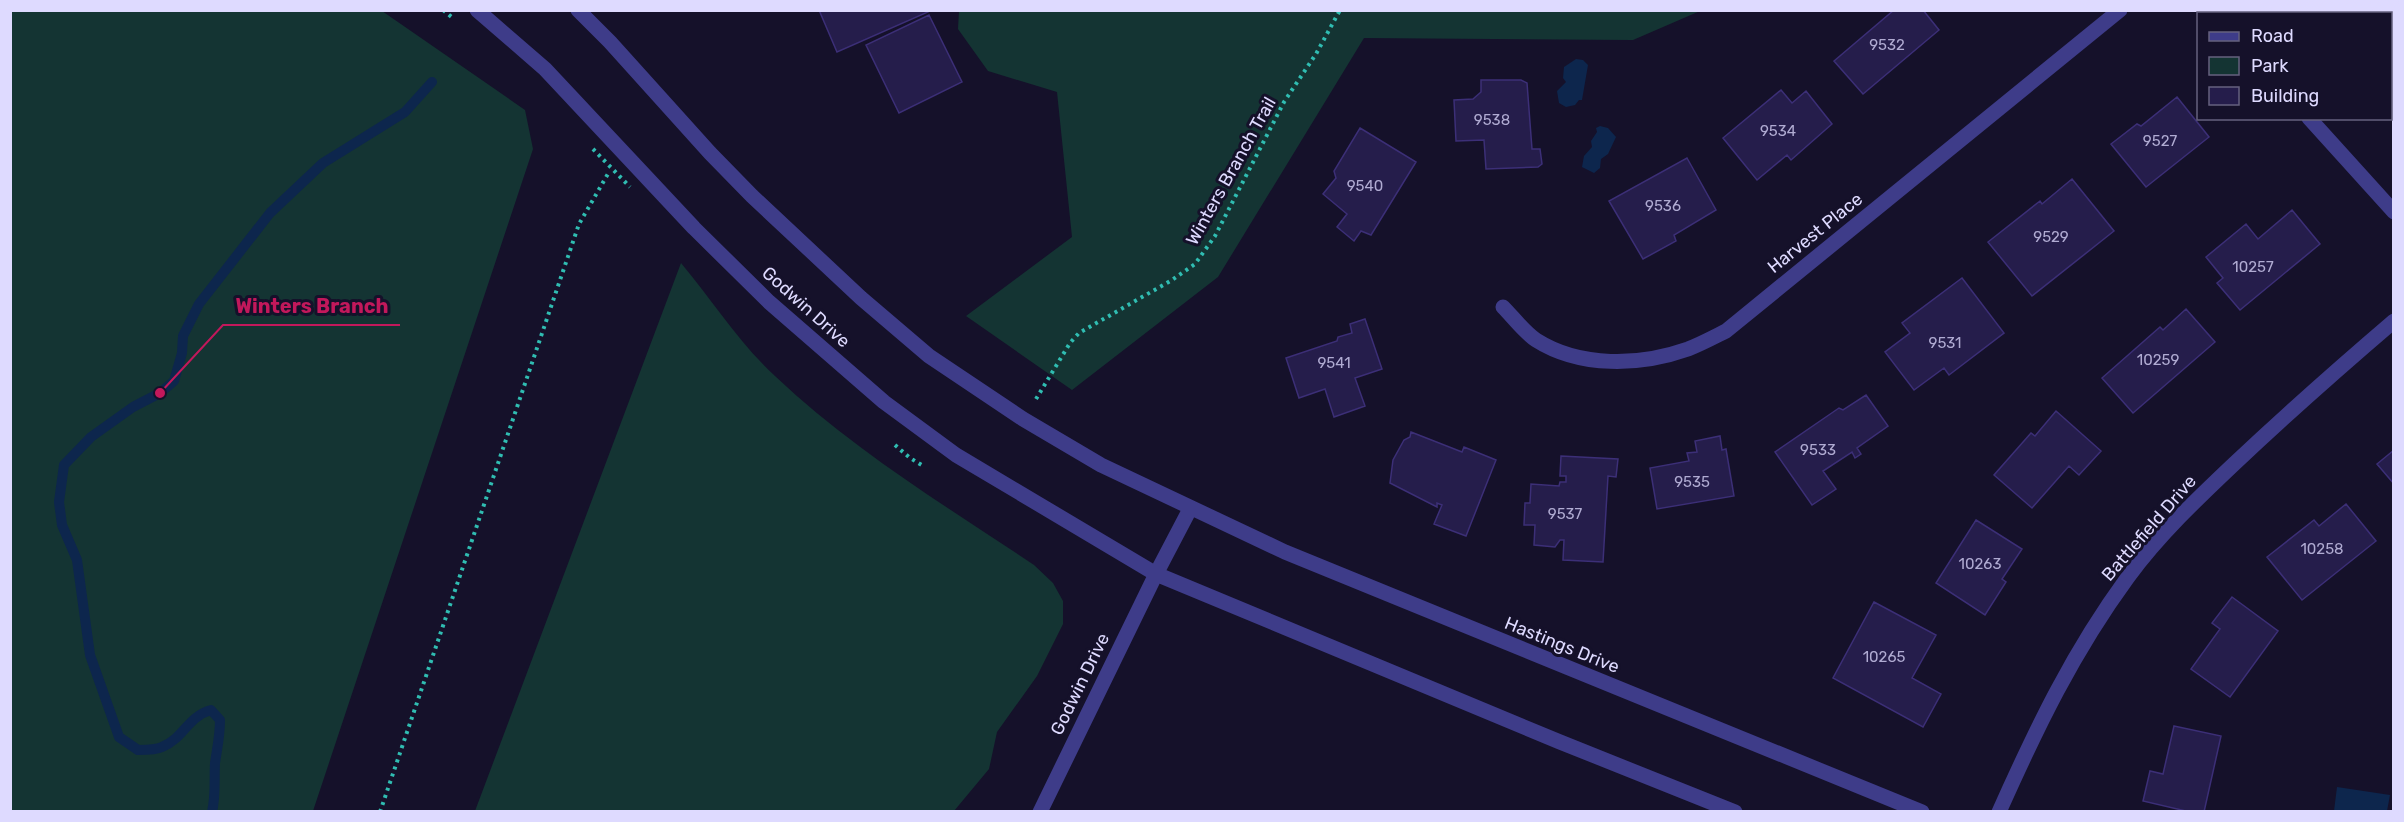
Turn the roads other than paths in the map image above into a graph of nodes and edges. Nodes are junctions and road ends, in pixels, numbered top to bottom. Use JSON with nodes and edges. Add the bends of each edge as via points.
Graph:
{"nodes":[{"id":1,"x":477,"y":10,"type":"edge"},
{"id":2,"x":578,"y":10,"type":"edge"},
{"id":3,"x":2120,"y":10,"type":"edge"},
{"id":4,"x":2311,"y":120,"type":"edge"},
{"id":5,"x":2394,"y":212,"type":"edge"},
{"id":6,"x":1503,"y":307,"type":"dead end"},
{"id":7,"x":2394,"y":321,"type":"edge"},
{"id":8,"x":1190,"y":509,"type":"junction"},
{"id":9,"x":1156,"y":574,"type":"junction"},
{"id":10,"x":1040,"y":812,"type":"edge"},
{"id":11,"x":1735,"y":812,"type":"edge"},
{"id":12,"x":1922,"y":812,"type":"edge"},
{"id":13,"x":1999,"y":812,"type":"edge"}],
"edges":[{"from":1,"to":9,"type":"street","name":"Godwin Drive","via":[[545,69],[769,302],[884,402],[956,454]]},
{"from":2,"to":8,"type":"street","via":[[744,187],[861,298],[929,356],[1101,465]]},
{"from":3,"to":6,"type":"street","name":"Harvest Place","via":[[1735,323],[1689,349],[1648,359],[1607,361],[1574,357],[1535,339]]},
{"from":4,"to":5,"type":"street"},
{"from":7,"to":13,"type":"street","name":"Battlefield Drive","via":[[2298,403],[2186,510],[2130,575],[2075,656],[2038,723]]},
{"from":8,"to":9,"type":"street","name":"Godwin Drive"},
{"from":8,"to":12,"type":"street","name":"Hastings Drive","via":[[1437,615]]},
{"from":9,"to":10,"type":"street","name":"Godwin Drive"},
{"from":9,"to":11,"type":"street"}]}
